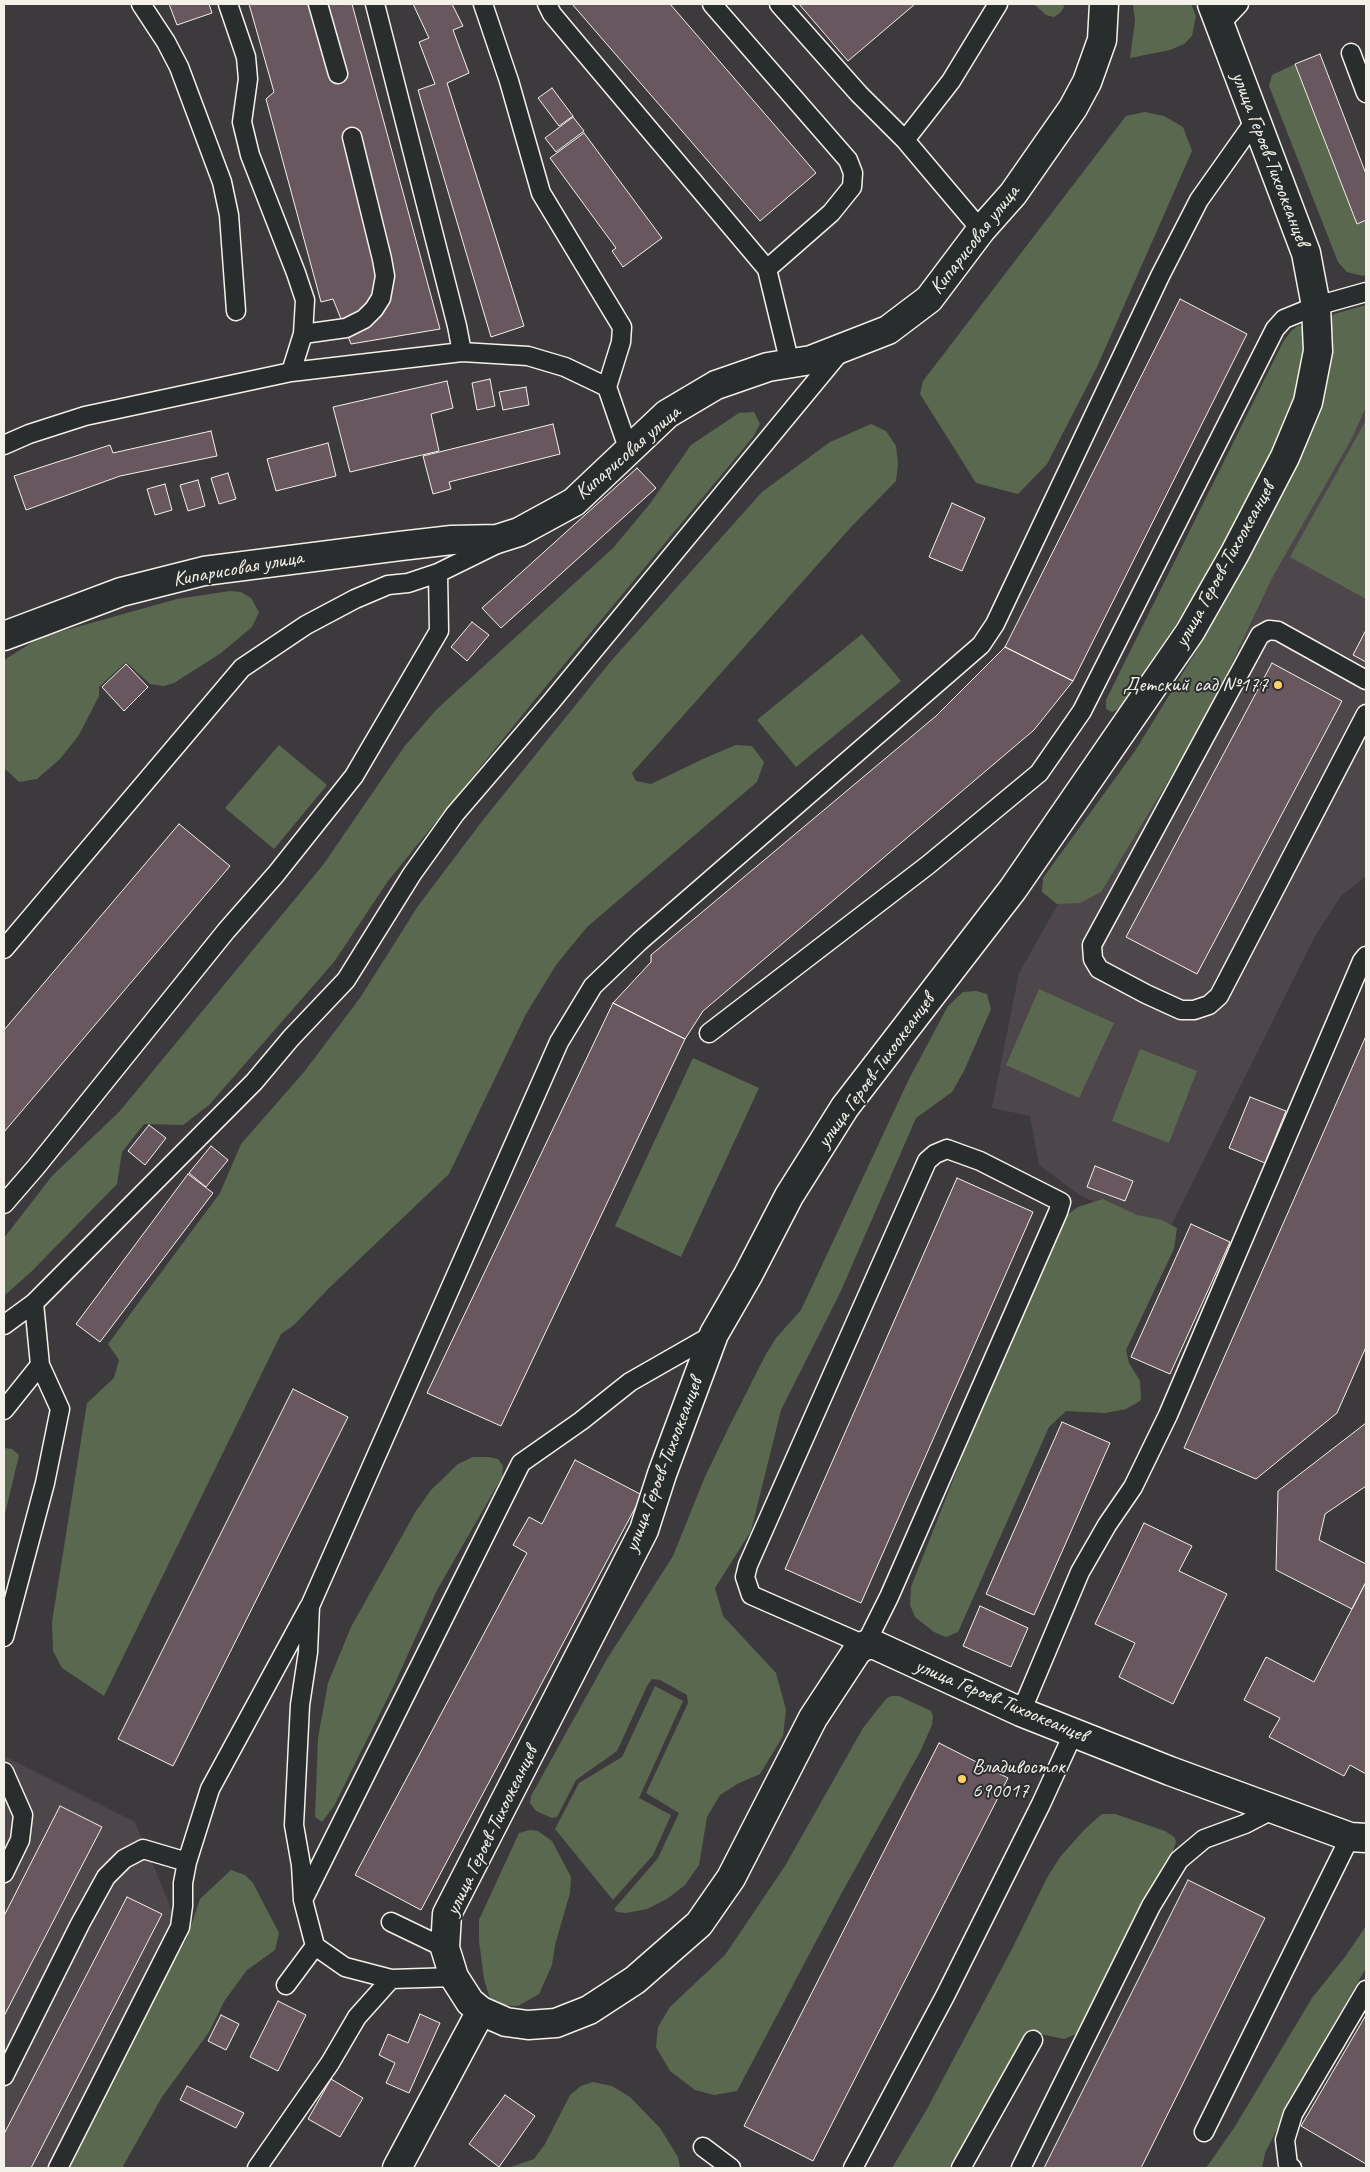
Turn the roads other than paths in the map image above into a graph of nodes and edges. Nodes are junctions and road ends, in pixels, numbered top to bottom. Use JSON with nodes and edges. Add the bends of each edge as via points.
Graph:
{"nodes":[{"id":1,"x":141,"y":4,"type":"edge"},
{"id":2,"x":228,"y":4,"type":"edge"},
{"id":3,"x":318,"y":4,"type":"edge"},
{"id":4,"x":375,"y":4,"type":"edge"},
{"id":5,"x":483,"y":4,"type":"edge"},
{"id":6,"x":547,"y":4,"type":"edge"},
{"id":7,"x":712,"y":4,"type":"edge"},
{"id":8,"x":779,"y":4,"type":"edge"},
{"id":9,"x":998,"y":4,"type":"edge"},
{"id":10,"x":1104,"y":4,"type":"edge"},
{"id":11,"x":1239,"y":4,"type":"edge"},
{"id":12,"x":1216,"y":14,"type":"edge"},
{"id":13,"x":1351,"y":53,"type":"dead end"},
{"id":14,"x":338,"y":74,"type":"dead end"},
{"id":15,"x":1366,"y":93,"type":"edge"},
{"id":16,"x":1257,"y":118,"type":"junction"},
{"id":17,"x":352,"y":137,"type":"dead end"},
{"id":18,"x":905,"y":140,"type":"junction"},
{"id":19,"x":982,"y":230,"type":"junction"},
{"id":20,"x":768,"y":269,"type":"junction"},
{"id":21,"x":1366,"y":292,"type":"edge"},
{"id":22,"x":1316,"y":306,"type":"junction"},
{"id":23,"x":236,"y":311,"type":"dead end"},
{"id":24,"x":303,"y":334,"type":"junction"},
{"id":25,"x":842,"y":350,"type":"junction"},
{"id":26,"x":462,"y":352,"type":"junction"},
{"id":27,"x":790,"y":364,"type":"junction"},
{"id":28,"x":291,"y":372,"type":"junction"},
{"id":29,"x":607,"y":388,"type":"junction"},
{"id":30,"x":4,"y":445,"type":"edge"},
{"id":31,"x":629,"y":451,"type":"junction"},
{"id":32,"x":520,"y":532,"type":"junction"},
{"id":33,"x":438,"y":573,"type":"junction"},
{"id":34,"x":4,"y":636,"type":"edge"},
{"id":35,"x":1366,"y":680,"type":"edge"},
{"id":36,"x":1366,"y":714,"type":"edge"},
{"id":37,"x":4,"y":949,"type":"edge"},
{"id":38,"x":1366,"y":956,"type":"edge"},
{"id":39,"x":709,"y":1033,"type":"dead end"},
{"id":40,"x":4,"y":1204,"type":"edge"},
{"id":41,"x":34,"y":1304,"type":"junction"},
{"id":42,"x":4,"y":1325,"type":"edge"},
{"id":43,"x":714,"y":1334,"type":"junction"},
{"id":44,"x":40,"y":1365,"type":"junction"},
{"id":45,"x":4,"y":1410,"type":"edge"},
{"id":46,"x":310,"y":1606,"type":"junction"},
{"id":47,"x":4,"y":1637,"type":"edge"},
{"id":48,"x":865,"y":1644,"type":"junction"},
{"id":49,"x":1021,"y":1712,"type":"junction"},
{"id":50,"x":1074,"y":1732,"type":"junction"},
{"id":51,"x":4,"y":1772,"type":"edge"},
{"id":52,"x":1272,"y":1810,"type":"junction"},
{"id":53,"x":1358,"y":1838,"type":"edge"},
{"id":54,"x":187,"y":1862,"type":"junction"},
{"id":55,"x":4,"y":1873,"type":"edge"},
{"id":56,"x":303,"y":1900,"type":"junction"},
{"id":57,"x":391,"y":1922,"type":"dead end"},
{"id":58,"x":315,"y":1946,"type":"junction"},
{"id":59,"x":445,"y":1948,"type":"junction"},
{"id":60,"x":454,"y":1977,"type":"junction"},
{"id":61,"x":391,"y":1979,"type":"junction"},
{"id":62,"x":286,"y":1985,"type":"dead end"},
{"id":63,"x":1366,"y":1990,"type":"edge"},
{"id":64,"x":481,"y":2011,"type":"junction"},
{"id":65,"x":1032,"y":2040,"type":"dead end"},
{"id":66,"x":4,"y":2076,"type":"edge"},
{"id":67,"x":1204,"y":2132,"type":"dead end"},
{"id":68,"x":703,"y":2147,"type":"dead end"},
{"id":69,"x":58,"y":2168,"type":"edge"},
{"id":70,"x":257,"y":2168,"type":"edge"},
{"id":71,"x":397,"y":2168,"type":"edge"},
{"id":72,"x":731,"y":2168,"type":"edge"},
{"id":73,"x":853,"y":2168,"type":"edge"},
{"id":74,"x":961,"y":2168,"type":"edge"},
{"id":75,"x":1021,"y":2168,"type":"edge"},
{"id":76,"x":1292,"y":2168,"type":"edge"}],
"edges":[{"from":1,"to":23,"type":"lane","via":[[179,67],[222,182],[229,216]]},
{"from":2,"to":24,"type":"lane","via":[[248,79],[242,122],[250,155],[305,300]]},
{"from":3,"to":14,"type":"lane"},
{"from":4,"to":26,"type":"lane"},
{"from":5,"to":29,"type":"lane","via":[[509,81],[540,193],[622,327],[621,342]]},
{"from":6,"to":20,"type":"lane","via":[[552,14]]},
{"from":7,"to":20,"type":"lane","via":[[848,160],[853,172],[852,187],[831,213]]},
{"from":8,"to":18,"type":"lane"},
{"from":9,"to":18,"type":"lane","via":[[951,81]]},
{"from":10,"to":19,"type":"street","name":"Кипарисовая улица","via":[[1102,40],[1087,82],[1073,108],[1013,194]]},
{"from":11,"to":12,"type":"lane"},
{"from":12,"to":16,"type":"street","name":"улица Героев-Тихоокеанцев"},
{"from":13,"to":15,"type":"lane"},
{"from":16,"to":22,"type":"street","name":"улица Героев-Тихоокеанцев","via":[[1306,253]]},
{"from":16,"to":46,"type":"lane","via":[[1199,200],[995,624],[981,645],[640,941],[593,986],[559,1042]]},
{"from":17,"to":24,"type":"lane","via":[[385,276],[380,298],[364,319],[346,328]]},
{"from":18,"to":19,"type":"lane"},
{"from":19,"to":25,"type":"street","name":"Кипарисовая улица","via":[[929,299],[888,330]]},
{"from":20,"to":27,"type":"lane"},
{"from":21,"to":22,"type":"lane"},
{"from":22,"to":39,"type":"lane","via":[[1284,320],[1275,329],[1082,710],[1038,772],[928,865]]},
{"from":22,"to":43,"type":"street","name":"улица Героев-Тихоокеанцев","via":[[1318,351],[1308,402],[1280,466],[1190,632],[1013,889],[845,1107],[789,1196]]},
{"from":24,"to":28,"type":"lane"},
{"from":25,"to":27,"type":"street","name":"Кипарисовая улица"},
{"from":25,"to":41,"type":"lane","via":[[455,814],[412,874],[346,980],[254,1082]]},
{"from":26,"to":28,"type":"lane"},
{"from":26,"to":29,"type":"lane","via":[[528,356],[565,367]]},
{"from":27,"to":31,"type":"street","name":"Кипарисовая улица","via":[[768,367],[716,385],[667,414]]},
{"from":28,"to":30,"type":"lane","via":[[84,416]]},
{"from":29,"to":31,"type":"lane"},
{"from":31,"to":32,"type":"street","name":"Кипарисовая улица","via":[[574,502]]},
{"from":32,"to":33,"type":"lane"},
{"from":32,"to":34,"type":"street","name":"Кипарисовая улица","via":[[497,539],[452,540],[204,571],[122,592]]},
{"from":33,"to":37,"type":"lane","via":[[408,583],[388,585],[355,599],[306,625],[242,668]]},
{"from":33,"to":40,"type":"lane","via":[[439,631],[354,776]]},
{"from":35,"to":36,"type":"lane","via":[[1278,631],[1269,630],[1260,635],[1092,945],[1092,959],[1099,968],[1181,1010],[1209,1005],[1219,996]]},
{"from":38,"to":49,"type":"lane","via":[[1168,1415],[1133,1487],[1080,1572]]},
{"from":41,"to":42,"type":"lane"},
{"from":41,"to":44,"type":"lane"},
{"from":43,"to":56,"type":"lane","via":[[630,1382],[521,1463]]},
{"from":43,"to":59,"type":"street","name":"улица Героев-Тихоокеанцев","via":[[644,1530],[448,1914]]},
{"from":44,"to":45,"type":"lane"},
{"from":44,"to":47,"type":"lane","via":[[60,1408],[45,1483]]},
{"from":46,"to":54,"type":"lane","via":[[210,1789]]},
{"from":46,"to":56,"type":"lane","via":[[308,1652],[300,1705],[294,1825]]},
{"from":48,"to":48,"type":"lane","via":[[893,1588],[1060,1202],[980,1161],[947,1149],[927,1161],[745,1577],[751,1595]]},
{"from":48,"to":49,"type":"street","name":"улица Героев-Тихоокеанцев","via":[[875,1645]]},
{"from":48,"to":64,"type":"street","name":"улица Героев-Тихоокеанцев","via":[[857,1651],[813,1718],[731,1878],[699,1924],[634,1980],[573,2017],[556,2023],[528,2025],[506,2022]]},
{"from":49,"to":50,"type":"street","name":"улица Героев-Тихоокеанцев"},
{"from":50,"to":52,"type":"street","name":"улица Героев-Тихоокеанцев"},
{"from":50,"to":73,"type":"lane","via":[[945,1996]]},
{"from":51,"to":55,"type":"lane","via":[[23,1815],[20,1840]]},
{"from":52,"to":53,"type":"street","name":"улица Героев-Тихоокеанцев"},
{"from":52,"to":75,"type":"lane","via":[[1204,1839],[1179,1860],[1151,1906]]},
{"from":53,"to":67,"type":"lane"},
{"from":54,"to":66,"type":"lane","via":[[143,1849],[124,1860],[106,1878]]},
{"from":54,"to":69,"type":"lane","via":[[180,1928]]},
{"from":56,"to":58,"type":"lane"},
{"from":57,"to":59,"type":"lane"},
{"from":58,"to":61,"type":"lane","via":[[345,1967]]},
{"from":58,"to":62,"type":"lane"},
{"from":59,"to":60,"type":"street","name":"улица Героев-Тихоокеанцев"},
{"from":60,"to":61,"type":"lane"},
{"from":60,"to":64,"type":"street","name":"улица Героев-Тихоокеанцев","via":[[470,2002]]},
{"from":61,"to":70,"type":"lane","via":[[357,2017],[330,2063]]},
{"from":63,"to":76,"type":"lane","via":[[1293,2114],[1285,2140],[1288,2165]]},
{"from":64,"to":71,"type":"street"},
{"from":65,"to":74,"type":"lane"},
{"from":68,"to":72,"type":"lane"}]}
